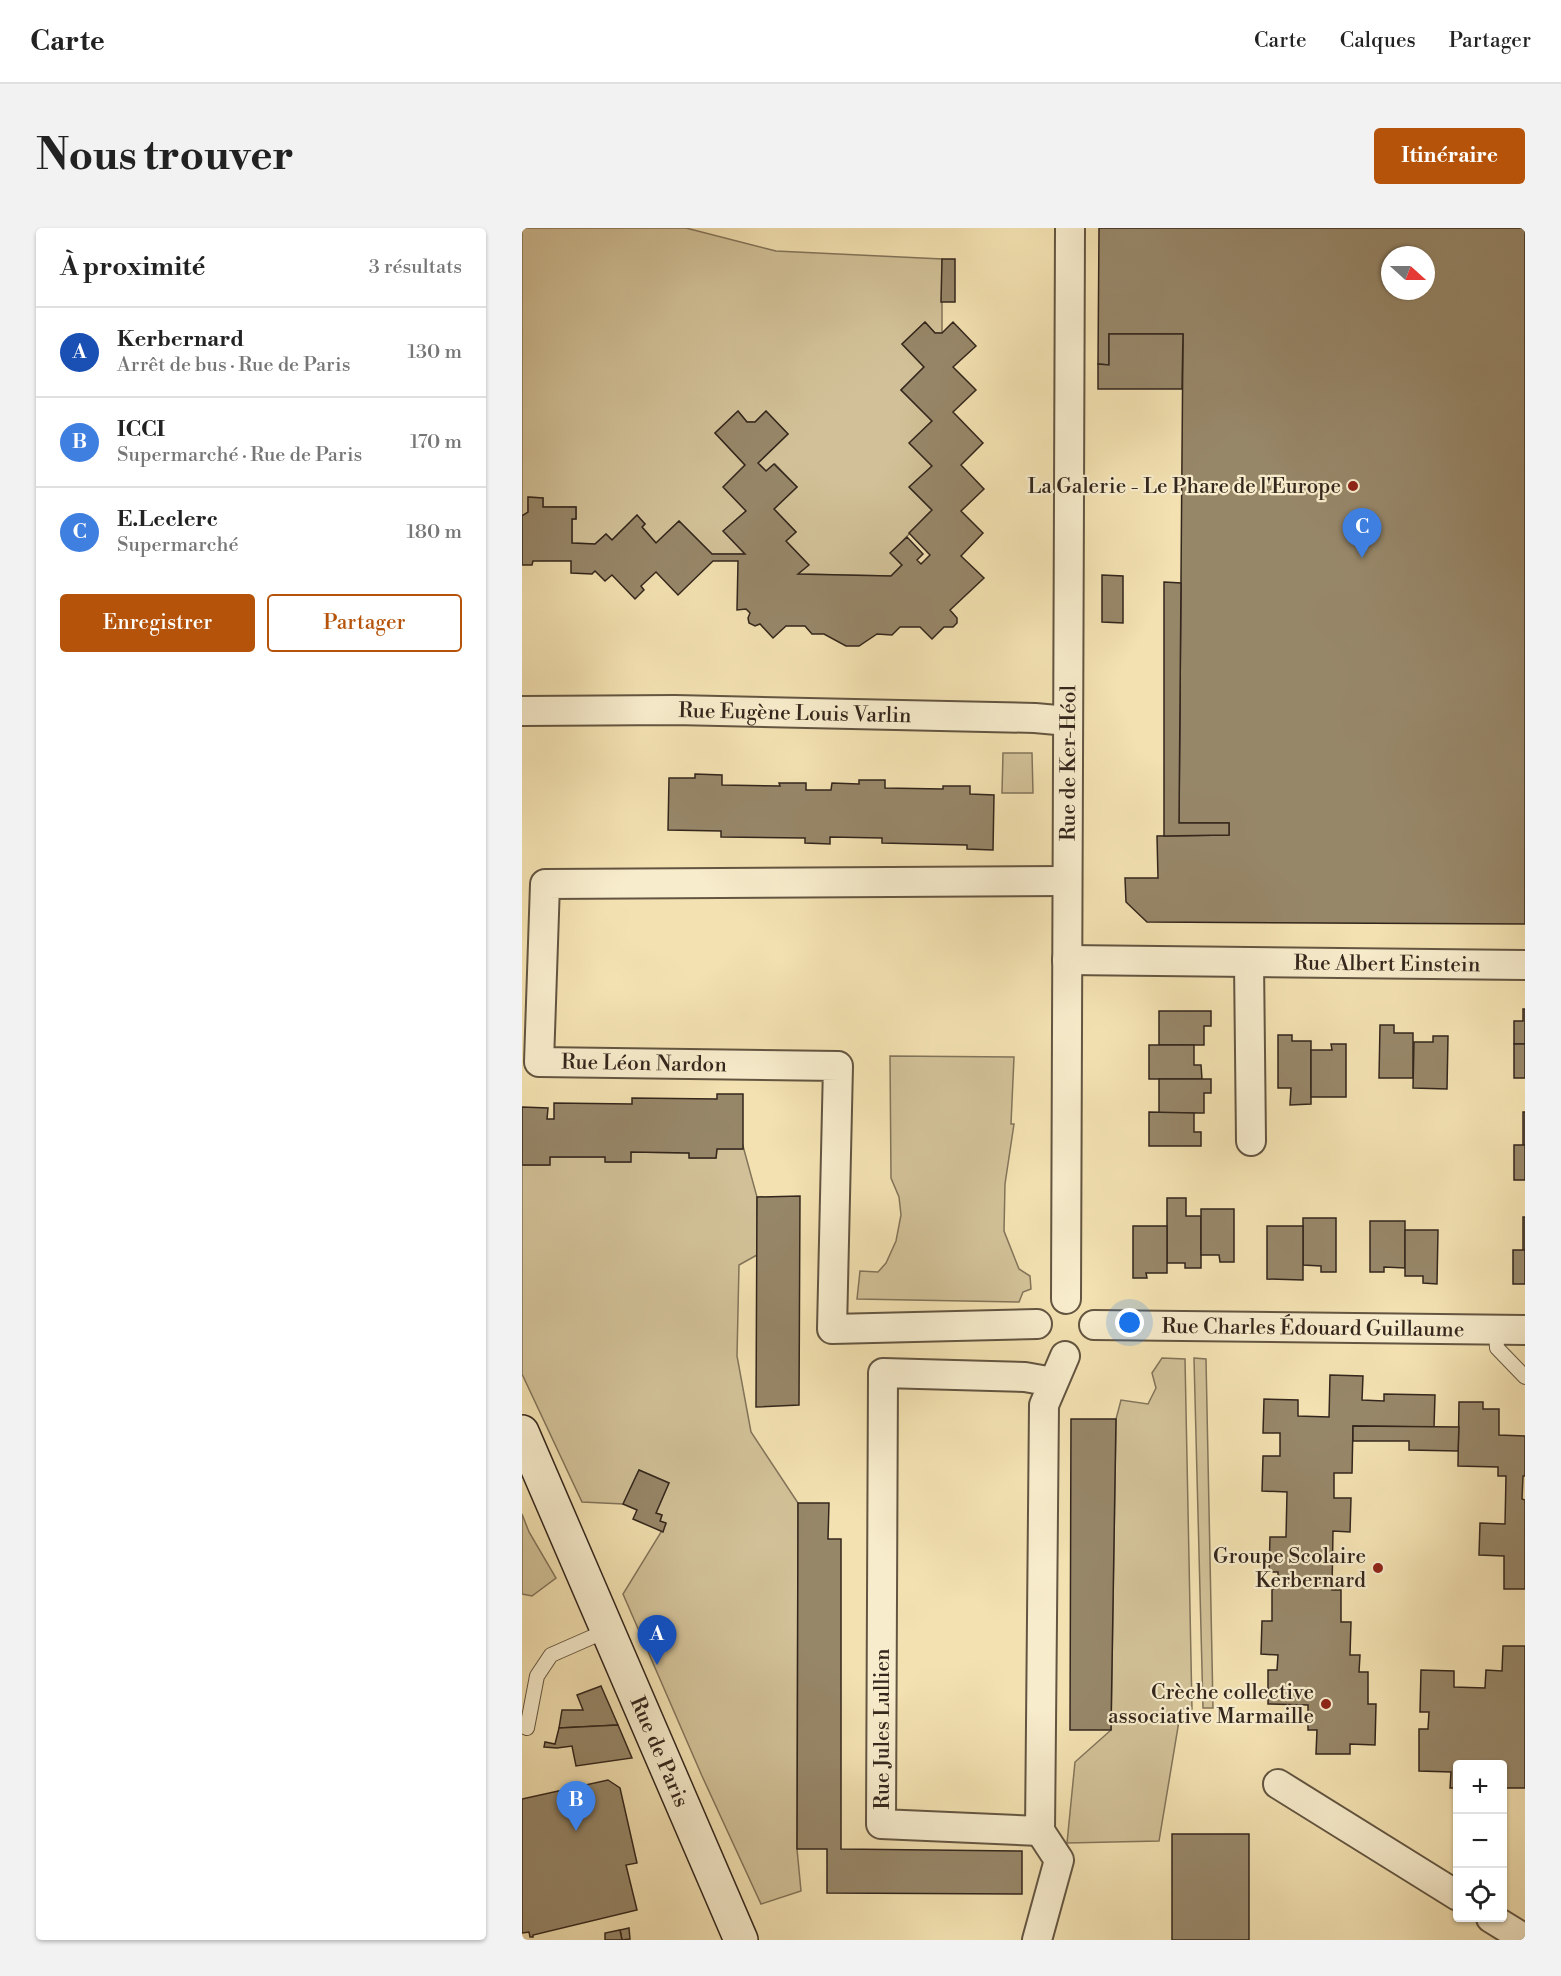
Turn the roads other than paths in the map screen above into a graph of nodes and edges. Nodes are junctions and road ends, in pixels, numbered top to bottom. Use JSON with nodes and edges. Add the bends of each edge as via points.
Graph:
{"nodes":[{"id":1,"x":1070,"y":228,"type":"edge"},
{"id":2,"x":522,"y":711,"type":"edge"},
{"id":3,"x":1068,"y":721,"type":"junction"},
{"id":4,"x":1067,"y":881,"type":"junction"},
{"id":5,"x":1067,"y":960,"type":"junction"},
{"id":6,"x":1249,"y":962,"type":"junction"},
{"id":7,"x":1525,"y":965,"type":"edge"},
{"id":8,"x":1251,"y":1141,"type":"dead end"},
{"id":9,"x":1066,"y":1299,"type":"junction"},
{"id":10,"x":1037,"y":1324,"type":"junction"},
{"id":11,"x":1094,"y":1325,"type":"junction"},
{"id":12,"x":1525,"y":1330,"type":"edge"},
{"id":13,"x":1496,"y":1331,"type":"junction"},
{"id":14,"x":1065,"y":1356,"type":"junction"},
{"id":15,"x":1525,"y":1377,"type":"edge"},
{"id":16,"x":1053,"y":1382,"type":"junction"},
{"id":17,"x":522,"y":1432,"type":"edge"},
{"id":18,"x":608,"y":1630,"type":"junction"},
{"id":19,"x":522,"y":1726,"type":"edge"},
{"id":20,"x":1278,"y":1784,"type":"dead end"},
{"id":21,"x":1040,"y":1831,"type":"junction"},
{"id":22,"x":1453,"y":1893,"type":"edge"},
{"id":23,"x":1499,"y":1922,"type":"edge"},
{"id":24,"x":1525,"y":1939,"type":"edge"},
{"id":25,"x":741,"y":1940,"type":"edge"},
{"id":26,"x":1037,"y":1940,"type":"edge"}],
"edges":[{"from":1,"to":3,"type":"street","name":"Rue de Ker-Héol"},
{"from":2,"to":3,"type":"street","name":"Rue Eugène Louis Varlin","via":[[675,710]]},
{"from":3,"to":4,"type":"street","name":"Rue de Ker-Héol"},
{"from":4,"to":5,"type":"street","name":"Rue de Ker-Héol"},
{"from":4,"to":10,"type":"street","name":"Rue Léon Nardon","via":[[544,884],[540,1062],[838,1066],[832,1329]]},
{"from":5,"to":6,"type":"street","name":"Rue Albert Einstein"},
{"from":5,"to":9,"type":"street","name":"Rue de Ker-Héol"},
{"from":6,"to":7,"type":"street","name":"Rue Albert Einstein"},
{"from":6,"to":8,"type":"street"},
{"from":9,"to":10,"type":"street","via":[[1047,1306]]},
{"from":9,"to":11,"type":"street","via":[[1085,1307]]},
{"from":10,"to":14,"type":"street","via":[[1045,1346]]},
{"from":11,"to":13,"type":"street","name":"Rue Charles Édouard Guillaume"},
{"from":11,"to":14,"type":"street","via":[[1086,1347]]},
{"from":12,"to":13,"type":"street","name":"Rue Charles Édouard Guillaume"},
{"from":13,"to":15,"type":"lane","via":[[1497,1348]]},
{"from":14,"to":16,"type":"street"},
{"from":16,"to":21,"type":"street","via":[[1044,1405]]},
{"from":16,"to":21,"type":"street","name":"Rue Jules Lullien","via":[[1025,1377],[883,1373],[881,1824]]},
{"from":17,"to":18,"type":"main road","name":"Rue de Paris"},
{"from":18,"to":19,"type":"lane","via":[[551,1655],[537,1676],[527,1728]]},
{"from":18,"to":25,"type":"main road","name":"Rue de Paris"},
{"from":20,"to":22,"type":"street"},
{"from":21,"to":26,"type":"street","via":[[1059,1860]]},
{"from":23,"to":24,"type":"street"}]}
